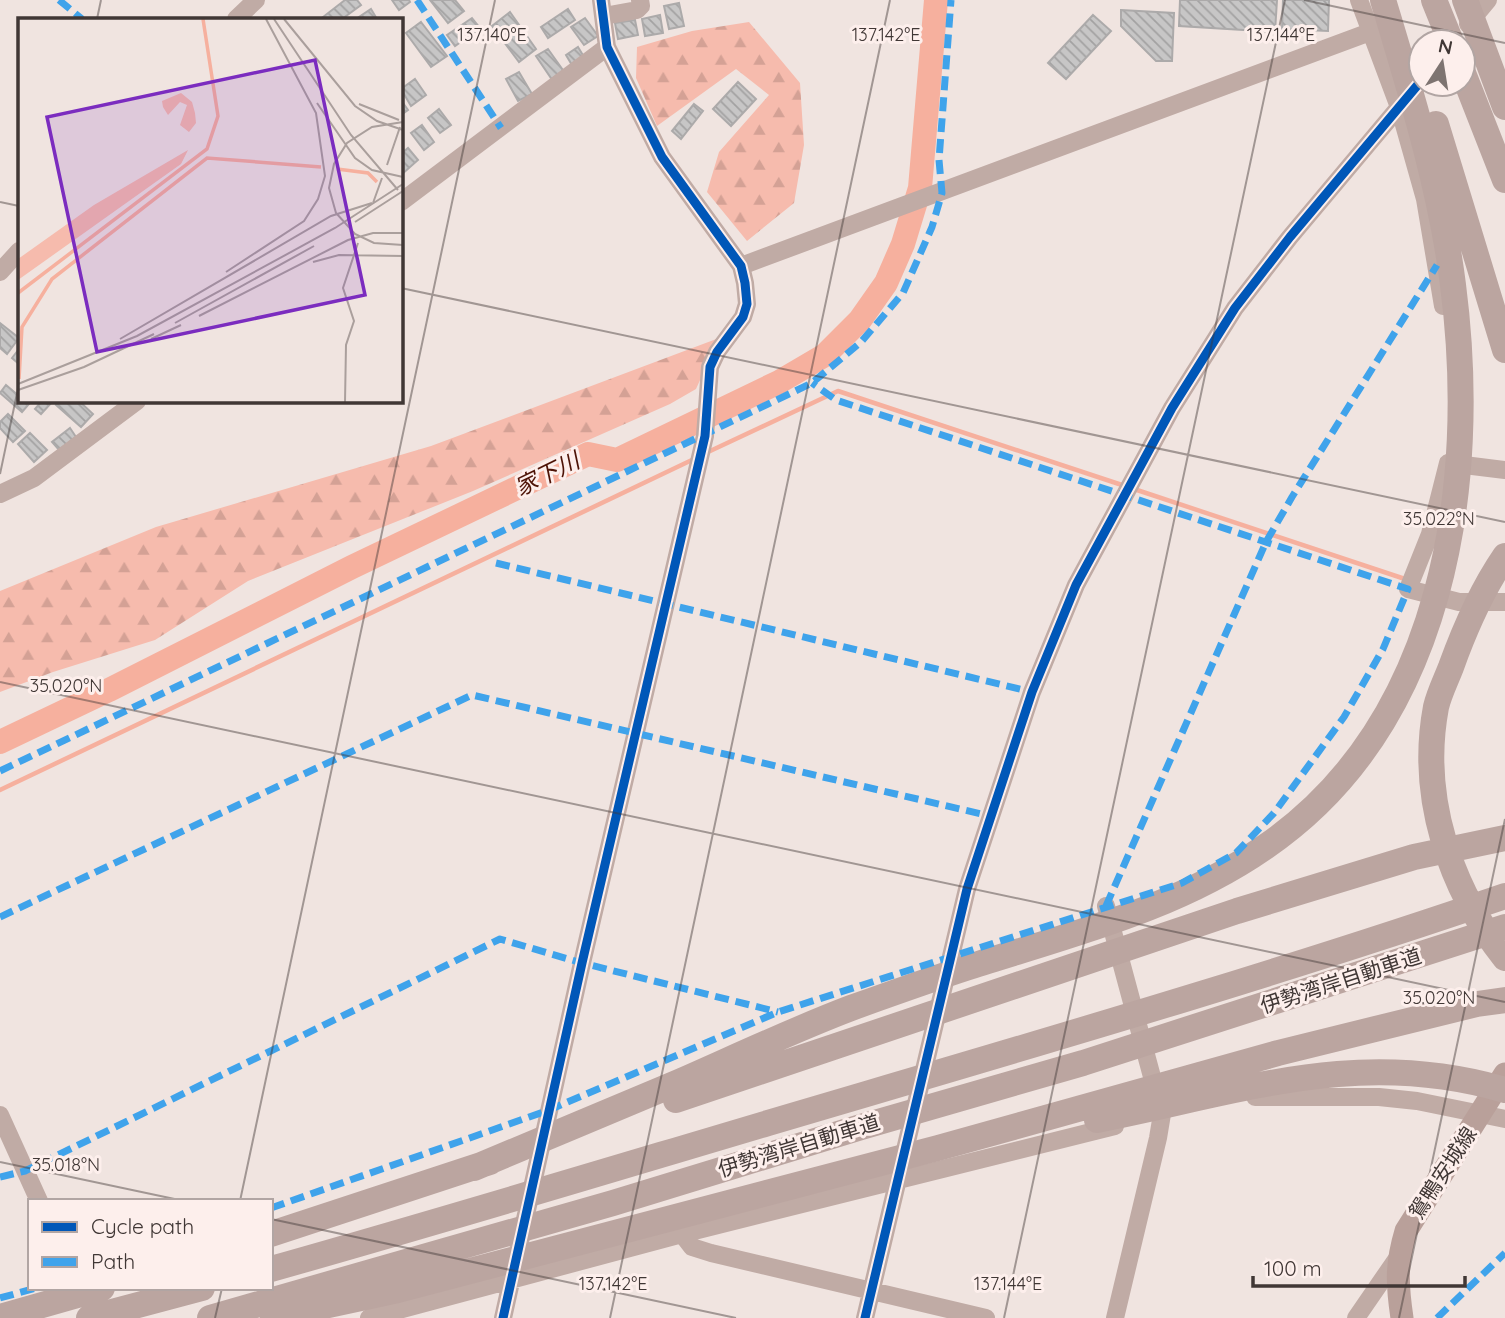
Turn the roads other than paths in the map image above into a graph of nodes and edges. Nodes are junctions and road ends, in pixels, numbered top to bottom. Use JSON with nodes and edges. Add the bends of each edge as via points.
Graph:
{"nodes":[{"id":1,"x":256,"y":0,"type":"edge"},
{"id":2,"x":640,"y":0,"type":"edge"},
{"id":3,"x":1359,"y":0,"type":"edge"},
{"id":4,"x":1383,"y":0,"type":"edge"},
{"id":5,"x":1396,"y":0,"type":"edge"},
{"id":6,"x":1434,"y":0,"type":"edge"},
{"id":7,"x":1465,"y":0,"type":"edge"},
{"id":8,"x":1488,"y":0,"type":"edge"},
{"id":9,"x":603,"y":8,"type":"edge"},
{"id":10,"x":237,"y":18,"type":"edge"},
{"id":11,"x":1446,"y":28,"type":"edge"},
{"id":12,"x":1464,"y":28,"type":"edge"},
{"id":13,"x":1370,"y":32,"type":"junction"},
{"id":14,"x":1407,"y":34,"type":"edge"},
{"id":15,"x":607,"y":47,"type":"junction"},
{"id":16,"x":1407,"y":98,"type":"edge"},
{"id":17,"x":1428,"y":98,"type":"edge"},
{"id":18,"x":1473,"y":98,"type":"edge"},
{"id":19,"x":1399,"y":107,"type":"junction"},
{"id":20,"x":1505,"y":107,"type":"edge"},
{"id":21,"x":1505,"y":180,"type":"edge"},
{"id":22,"x":402,"y":201,"type":"edge"},
{"id":23,"x":18,"y":252,"type":"edge"},
{"id":24,"x":741,"y":266,"type":"junction"},
{"id":25,"x":0,"y":272,"type":"edge"},
{"id":26,"x":1505,"y":350,"type":"edge"},
{"id":27,"x":135,"y":402,"type":"edge"},
{"id":28,"x":1448,"y":463,"type":"junction"},
{"id":29,"x":1505,"y":470,"type":"edge"},
{"id":30,"x":0,"y":494,"type":"edge"},
{"id":31,"x":1505,"y":556,"type":"edge"},
{"id":32,"x":1505,"y":602,"type":"edge"},
{"id":33,"x":1505,"y":838,"type":"edge"},
{"id":34,"x":1505,"y":896,"type":"edge"},
{"id":35,"x":1106,"y":906,"type":"dead end"},
{"id":36,"x":1505,"y":927,"type":"edge"},
{"id":37,"x":1505,"y":958,"type":"edge"},
{"id":38,"x":1505,"y":1000,"type":"edge"},
{"id":39,"x":1505,"y":1074,"type":"edge"},
{"id":40,"x":1505,"y":1090,"type":"edge"},
{"id":41,"x":1482,"y":1113,"type":"junction"},
{"id":42,"x":1162,"y":1114,"type":"junction"},
{"id":43,"x":0,"y":1115,"type":"edge"},
{"id":44,"x":1505,"y":1119,"type":"edge"},
{"id":45,"x":938,"y":1149,"type":"junction"},
{"id":46,"x":474,"y":1168,"type":"junction"},
{"id":47,"x":896,"y":1180,"type":"junction"},
{"id":48,"x":38,"y":1199,"type":"edge"},
{"id":49,"x":273,"y":1233,"type":"edge"},
{"id":50,"x":682,"y":1234,"type":"junction"},
{"id":51,"x":1398,"y":1257,"type":"junction"},
{"id":52,"x":273,"y":1268,"type":"edge"},
{"id":53,"x":513,"y":1279,"type":"junction"},
{"id":54,"x":88,"y":1290,"type":"edge"},
{"id":55,"x":95,"y":1290,"type":"edge"},
{"id":56,"x":194,"y":1290,"type":"edge"},
{"id":57,"x":871,"y":1291,"type":"junction"},
{"id":58,"x":0,"y":1317,"type":"edge"},
{"id":59,"x":89,"y":1318,"type":"edge"},
{"id":60,"x":117,"y":1318,"type":"edge"},
{"id":61,"x":210,"y":1318,"type":"edge"},
{"id":62,"x":268,"y":1318,"type":"edge"},
{"id":63,"x":369,"y":1318,"type":"edge"},
{"id":64,"x":503,"y":1318,"type":"edge"},
{"id":65,"x":865,"y":1318,"type":"edge"},
{"id":66,"x":986,"y":1318,"type":"edge"},
{"id":67,"x":1115,"y":1318,"type":"edge"},
{"id":68,"x":1356,"y":1318,"type":"edge"},
{"id":69,"x":1402,"y":1318,"type":"edge"}],
"edges":[{"from":1,"to":10,"type":"street"},
{"from":2,"to":9,"type":"street","via":[[637,10]]},
{"from":3,"to":13,"type":"street"},
{"from":4,"to":46,"type":"highway","via":[[1440,206],[1453,282],[1459,339],[1459,448],[1448,546],[1426,631],[1396,699],[1365,749],[1306,816],[1219,875],[1170,900],[846,1010]]},
{"from":5,"to":14,"type":"highway"},
{"from":6,"to":11,"type":"highway"},
{"from":7,"to":20,"type":"highway"},
{"from":8,"to":12,"type":"street"},
{"from":9,"to":15,"type":"street"},
{"from":13,"to":19,"type":"street"},
{"from":13,"to":24,"type":"street"},
{"from":15,"to":22,"type":"street"},
{"from":15,"to":24,"type":"street","via":[[662,157]]},
{"from":16,"to":19,"type":"street"},
{"from":17,"to":26,"type":"highway"},
{"from":18,"to":21,"type":"highway"},
{"from":19,"to":28,"type":"street","via":[[1425,199],[1449,344]]},
{"from":19,"to":47,"type":"street","via":[[1235,308],[1172,408],[1076,585],[1032,692],[975,864]]},
{"from":23,"to":25,"type":"street"},
{"from":24,"to":53,"type":"street","via":[[747,304],[710,367],[705,436]]},
{"from":27,"to":30,"type":"street","via":[[34,478]]},
{"from":28,"to":29,"type":"street"},
{"from":28,"to":32,"type":"street","via":[[1430,534],[1408,589],[1459,602]]},
{"from":31,"to":37,"type":"highway","via":[[1472,612],[1437,704],[1433,730],[1433,776],[1443,842],[1478,920]]},
{"from":33,"to":46,"type":"highway","via":[[1414,857],[1237,911]]},
{"from":34,"to":52,"type":"highway","name":"伊勢湾岸自動車道","via":[[1180,1001]]},
{"from":35,"to":42,"type":"street"},
{"from":36,"to":61,"type":"highway","name":"伊勢湾岸自動車道","via":[[1083,1063]]},
{"from":38,"to":45,"type":"highway","via":[[1278,1053]]},
{"from":39,"to":41,"type":"main road","name":"鴛鴨安城線"},
{"from":40,"to":45,"type":"highway","via":[[1412,1072],[1289,1078]]},
{"from":41,"to":42,"type":"street","via":[[1379,1097],[1294,1095],[1260,1096]]},
{"from":41,"to":44,"type":"street"},
{"from":41,"to":51,"type":"main road","name":"鴛鴨安城線","via":[[1406,1231]]},
{"from":42,"to":47,"type":"street"},
{"from":42,"to":67,"type":"street"},
{"from":43,"to":48,"type":"street"},
{"from":45,"to":62,"type":"highway","via":[[398,1290]]},
{"from":46,"to":49,"type":"highway"},
{"from":47,"to":50,"type":"street"},
{"from":47,"to":57,"type":"street"},
{"from":50,"to":53,"type":"street"},
{"from":50,"to":57,"type":"street","via":[[692,1247],[711,1253]]},
{"from":51,"to":68,"type":"street"},
{"from":51,"to":69,"type":"main road","name":"鴛鴨安城線"},
{"from":53,"to":63,"type":"street"},
{"from":53,"to":64,"type":"street"},
{"from":54,"to":60,"type":"street"},
{"from":55,"to":58,"type":"highway"},
{"from":56,"to":59,"type":"highway"},
{"from":57,"to":65,"type":"street"},
{"from":57,"to":66,"type":"street"}]}
